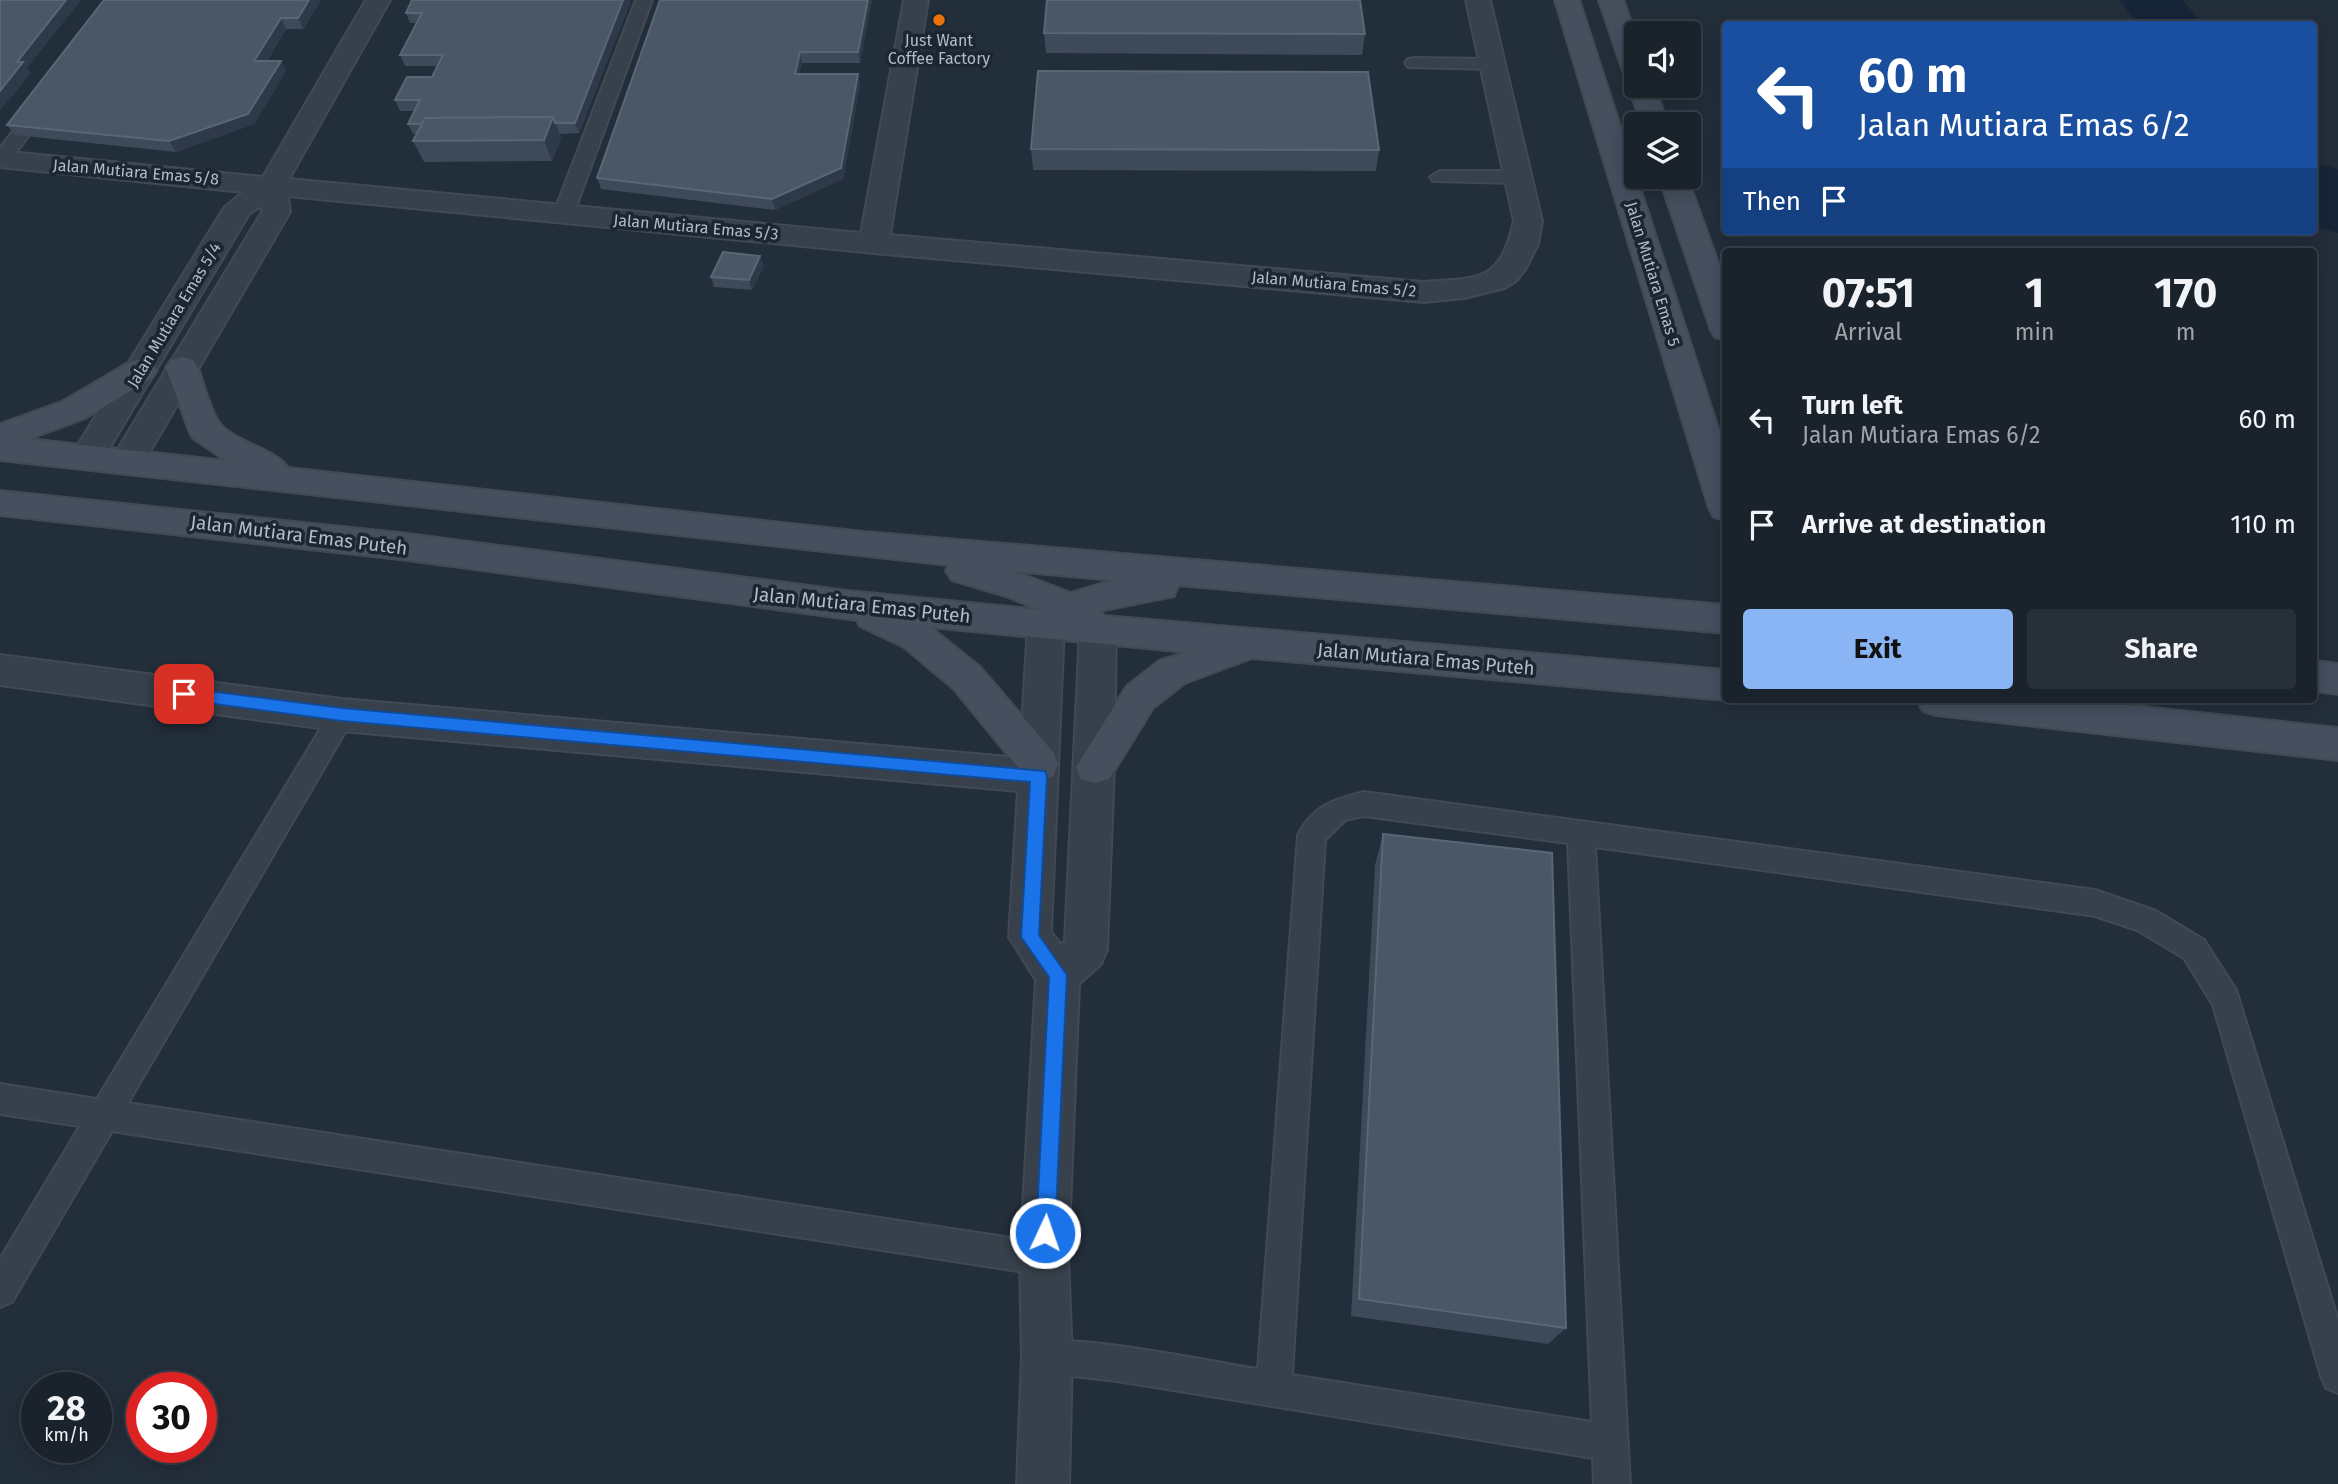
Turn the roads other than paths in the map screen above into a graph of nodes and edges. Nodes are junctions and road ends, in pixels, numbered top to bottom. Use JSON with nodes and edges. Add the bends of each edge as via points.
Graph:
{"nodes":[{"id":1,"x":378,"y":0,"type":"edge"},
{"id":2,"x":644,"y":0,"type":"edge"},
{"id":3,"x":916,"y":0,"type":"edge"},
{"id":4,"x":1478,"y":0,"type":"edge"},
{"id":5,"x":1567,"y":0,"type":"edge"},
{"id":6,"x":1611,"y":0,"type":"edge"},
{"id":7,"x":1624,"y":37,"type":"edge"},
{"id":8,"x":1414,"y":64,"type":"dead end"},
{"id":9,"x":1493,"y":64,"type":"junction"},
{"id":10,"x":50,"y":96,"type":"edge"},
{"id":11,"x":1,"y":159,"type":"edge"},
{"id":12,"x":1440,"y":177,"type":"dead end"},
{"id":13,"x":1518,"y":177,"type":"junction"},
{"id":14,"x":272,"y":185,"type":"junction"},
{"id":15,"x":1677,"y":189,"type":"edge"},
{"id":16,"x":564,"y":215,"type":"junction"},
{"id":17,"x":874,"y":244,"type":"junction"},
{"id":18,"x":1722,"y":318,"type":"edge"},
{"id":19,"x":182,"y":368,"type":"junction"},
{"id":20,"x":141,"y":370,"type":"junction"},
{"id":21,"x":0,"y":436,"type":"edge"},
{"id":22,"x":0,"y":448,"type":"edge"},
{"id":23,"x":104,"y":464,"type":"junction"},
{"id":24,"x":290,"y":480,"type":"junction"},
{"id":25,"x":0,"y":492,"type":"edge"},
{"id":26,"x":1722,"y":495,"type":"edge"},
{"id":27,"x":0,"y":503,"type":"edge"},
{"id":28,"x":175,"y":521,"type":"junction"},
{"id":29,"x":864,"y":545,"type":"junction"},
{"id":30,"x":1212,"y":576,"type":"junction"},
{"id":31,"x":1722,"y":591,"type":"edge"},
{"id":32,"x":848,"y":605,"type":"junction"},
{"id":33,"x":1681,"y":615,"type":"junction"},
{"id":34,"x":1722,"y":619,"type":"edge"},
{"id":35,"x":1071,"y":621,"type":"junction"},
{"id":36,"x":1254,"y":644,"type":"junction"},
{"id":37,"x":0,"y":670,"type":"edge"},
{"id":38,"x":2317,"y":676,"type":"edge"},
{"id":39,"x":2338,"y":679,"type":"edge"},
{"id":40,"x":1722,"y":685,"type":"edge"},
{"id":41,"x":1963,"y":703,"type":"edge"},
{"id":42,"x":342,"y":715,"type":"junction"},
{"id":43,"x":2338,"y":744,"type":"edge"},
{"id":44,"x":1095,"y":767,"type":"junction"},
{"id":45,"x":1039,"y":770,"type":"junction"},
{"id":46,"x":1581,"y":835,"type":"junction"},
{"id":47,"x":1058,"y":975,"type":"junction"},
{"id":48,"x":0,"y":1099,"type":"edge"},
{"id":49,"x":103,"y":1115,"type":"junction"},
{"id":50,"x":1044,"y":1259,"type":"junction"},
{"id":51,"x":0,"y":1290,"type":"edge"},
{"id":52,"x":1047,"y":1356,"type":"junction"},
{"id":53,"x":2338,"y":1376,"type":"edge"},
{"id":54,"x":1274,"y":1389,"type":"junction"},
{"id":55,"x":1611,"y":1443,"type":"junction"},
{"id":56,"x":1043,"y":1484,"type":"edge"},
{"id":57,"x":1612,"y":1484,"type":"edge"}],
"edges":[{"from":1,"to":14,"type":"street","name":"Jalan Mutiara Emas 5/4"},
{"from":2,"to":16,"type":"lane"},
{"from":3,"to":17,"type":"street"},
{"from":4,"to":9,"type":"street","name":"Jalan Mutiara Emas 5/2"},
{"from":5,"to":26,"type":"street","name":"Jalan Mutiara Emas 5"},
{"from":6,"to":7,"type":"street"},
{"from":8,"to":9,"type":"lane"},
{"from":9,"to":13,"type":"street","name":"Jalan Mutiara Emas 5/2"},
{"from":10,"to":11,"type":"lane"},
{"from":11,"to":14,"type":"street","name":"Jalan Mutiara Emas 5/8"},
{"from":12,"to":13,"type":"lane"},
{"from":13,"to":17,"type":"street","name":"Jalan Mutiara Emas 5/2","via":[[1528,221],[1524,248],[1499,281],[1463,289],[1423,292]]},
{"from":14,"to":16,"type":"street","name":"Jalan Mutiara Emas 5/3"},
{"from":14,"to":19,"type":"street","name":"Jalan Mutiara Emas 5/4","via":[[276,212]]},
{"from":14,"to":20,"type":"street","name":"Jalan Mutiara Emas 5/4","via":[[239,208]]},
{"from":15,"to":18,"type":"street"},
{"from":16,"to":17,"type":"street","name":"Jalan Mutiara Emas 5/3"},
{"from":19,"to":23,"type":"street","name":"Jalan Mutiara Emas 5/4"},
{"from":19,"to":24,"type":"street","via":[[205,430]]},
{"from":20,"to":21,"type":"street","via":[[97,400],[44,424]]},
{"from":20,"to":23,"type":"street","name":"Jalan Mutiara Emas 5/4"},
{"from":22,"to":23,"type":"street"},
{"from":23,"to":24,"type":"street"},
{"from":23,"to":25,"type":"street"},
{"from":23,"to":28,"type":"street"},
{"from":24,"to":29,"type":"street"},
{"from":27,"to":28,"type":"street","name":"Jalan Mutiara Emas Puteh"},
{"from":28,"to":32,"type":"street","name":"Jalan Mutiara Emas Puteh"},
{"from":29,"to":30,"type":"street"},
{"from":29,"to":35,"type":"street","via":[[1043,595]]},
{"from":30,"to":33,"type":"street"},
{"from":30,"to":35,"type":"street","via":[[1122,590],[1075,604]]},
{"from":31,"to":33,"type":"street"},
{"from":32,"to":35,"type":"street","name":"Jalan Mutiara Emas Puteh"},
{"from":32,"to":45,"type":"street","via":[[917,637],[967,678]]},
{"from":33,"to":34,"type":"street"},
{"from":35,"to":36,"type":"street","name":"Jalan Mutiara Emas Puteh"},
{"from":35,"to":44,"type":"street"},
{"from":35,"to":45,"type":"street"},
{"from":36,"to":40,"type":"street","name":"Jalan Mutiara Emas Puteh"},
{"from":36,"to":44,"type":"street","via":[[1172,672],[1140,697]]},
{"from":37,"to":42,"type":"street"},
{"from":38,"to":39,"type":"street"},
{"from":41,"to":43,"type":"street"},
{"from":42,"to":45,"type":"street"},
{"from":42,"to":49,"type":"lane"},
{"from":44,"to":47,"type":"street","via":[[1086,950]]},
{"from":45,"to":47,"type":"street","via":[[1030,937]]},
{"from":46,"to":53,"type":"lane","via":[[2095,903],[2146,919],[2194,949],[2227,1000]]},
{"from":46,"to":54,"type":"lane","via":[[1364,804],[1336,810],[1312,835]]},
{"from":46,"to":55,"type":"lane"},
{"from":47,"to":50,"type":"street"},
{"from":48,"to":49,"type":"lane"},
{"from":49,"to":50,"type":"lane"},
{"from":49,"to":51,"type":"lane"},
{"from":50,"to":52,"type":"street"},
{"from":52,"to":54,"type":"lane"},
{"from":52,"to":56,"type":"street"},
{"from":54,"to":55,"type":"lane"},
{"from":55,"to":57,"type":"lane"}]}
